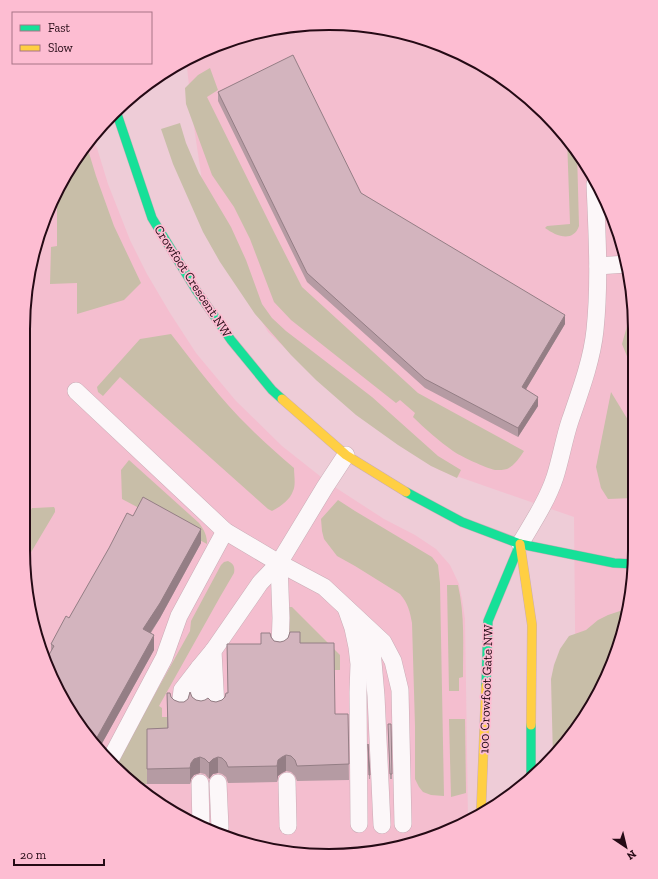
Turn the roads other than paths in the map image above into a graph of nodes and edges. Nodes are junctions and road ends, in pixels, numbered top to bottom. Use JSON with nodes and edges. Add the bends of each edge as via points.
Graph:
{"nodes":[{"id":1,"x":118,"y":118,"type":"edge"},
{"id":2,"x":596,"y":196,"type":"edge"},
{"id":3,"x":621,"y":264,"type":"edge"},
{"id":4,"x":598,"y":266,"type":"junction"},
{"id":5,"x":76,"y":391,"type":"dead end"},
{"id":6,"x":346,"y":454,"type":"junction"},
{"id":7,"x":225,"y":531,"type":"junction"},
{"id":8,"x":520,"y":544,"type":"junction"},
{"id":9,"x":279,"y":563,"type":"junction"},
{"id":10,"x":627,"y":564,"type":"edge"},
{"id":11,"x":345,"y":606,"type":"junction"},
{"id":12,"x":361,"y":621,"type":"junction"},
{"id":13,"x":280,"y":648,"type":"edge"},
{"id":14,"x":212,"y":651,"type":"junction"},
{"id":15,"x":199,"y":668,"type":"junction"},
{"id":16,"x":180,"y":708,"type":"edge"},
{"id":17,"x":112,"y":755,"type":"edge"},
{"id":18,"x":531,"y":770,"type":"edge"},
{"id":19,"x":287,"y":781,"type":"dead end"},
{"id":20,"x":200,"y":783,"type":"dead end"},
{"id":21,"x":218,"y":783,"type":"dead end"},
{"id":22,"x":481,"y":807,"type":"edge"},
{"id":23,"x":201,"y":820,"type":"edge"},
{"id":24,"x":359,"y":824,"type":"dead end"},
{"id":25,"x":403,"y":824,"type":"dead end"},
{"id":26,"x":382,"y":825,"type":"dead end"},
{"id":27,"x":288,"y":826,"type":"dead end"},
{"id":28,"x":220,"y":828,"type":"dead end"}],
"edges":[{"from":1,"to":6,"type":"street","name":"Crowfoot Crescent NW","via":[[152,218],[196,290],[231,340],[272,390]]},
{"from":2,"to":4,"type":"lane"},
{"from":3,"to":4,"type":"lane"},
{"from":4,"to":8,"type":"lane","via":[[595,330],[582,387],[548,497]]},
{"from":5,"to":7,"type":"lane"},
{"from":6,"to":8,"type":"street","name":"Crowfoot Crescent NW","via":[[398,487],[462,522]]},
{"from":6,"to":9,"type":"lane"},
{"from":7,"to":9,"type":"lane"},
{"from":7,"to":17,"type":"lane","via":[[179,616],[164,658]]},
{"from":8,"to":10,"type":"street","name":"Crowfoot Crescent NW"},
{"from":8,"to":18,"type":"street","via":[[532,625]]},
{"from":8,"to":22,"type":"street","name":"100 Crowfoot Gate NW","via":[[488,621]]},
{"from":9,"to":11,"type":"lane","via":[[324,587]]},
{"from":9,"to":13,"type":"lane"},
{"from":9,"to":14,"type":"lane","via":[[260,583]]},
{"from":11,"to":12,"type":"lane"},
{"from":11,"to":24,"type":"lane","via":[[353,628],[359,664]]},
{"from":12,"to":25,"type":"lane","via":[[383,642],[393,661],[400,690]]},
{"from":12,"to":26,"type":"lane","via":[[372,650]]},
{"from":14,"to":15,"type":"lane"},
{"from":14,"to":15,"type":"lane","via":[[208,708]]},
{"from":15,"to":16,"type":"lane","via":[[182,690]]},
{"from":19,"to":27,"type":"lane"},
{"from":20,"to":23,"type":"lane"},
{"from":21,"to":28,"type":"lane"}]}
